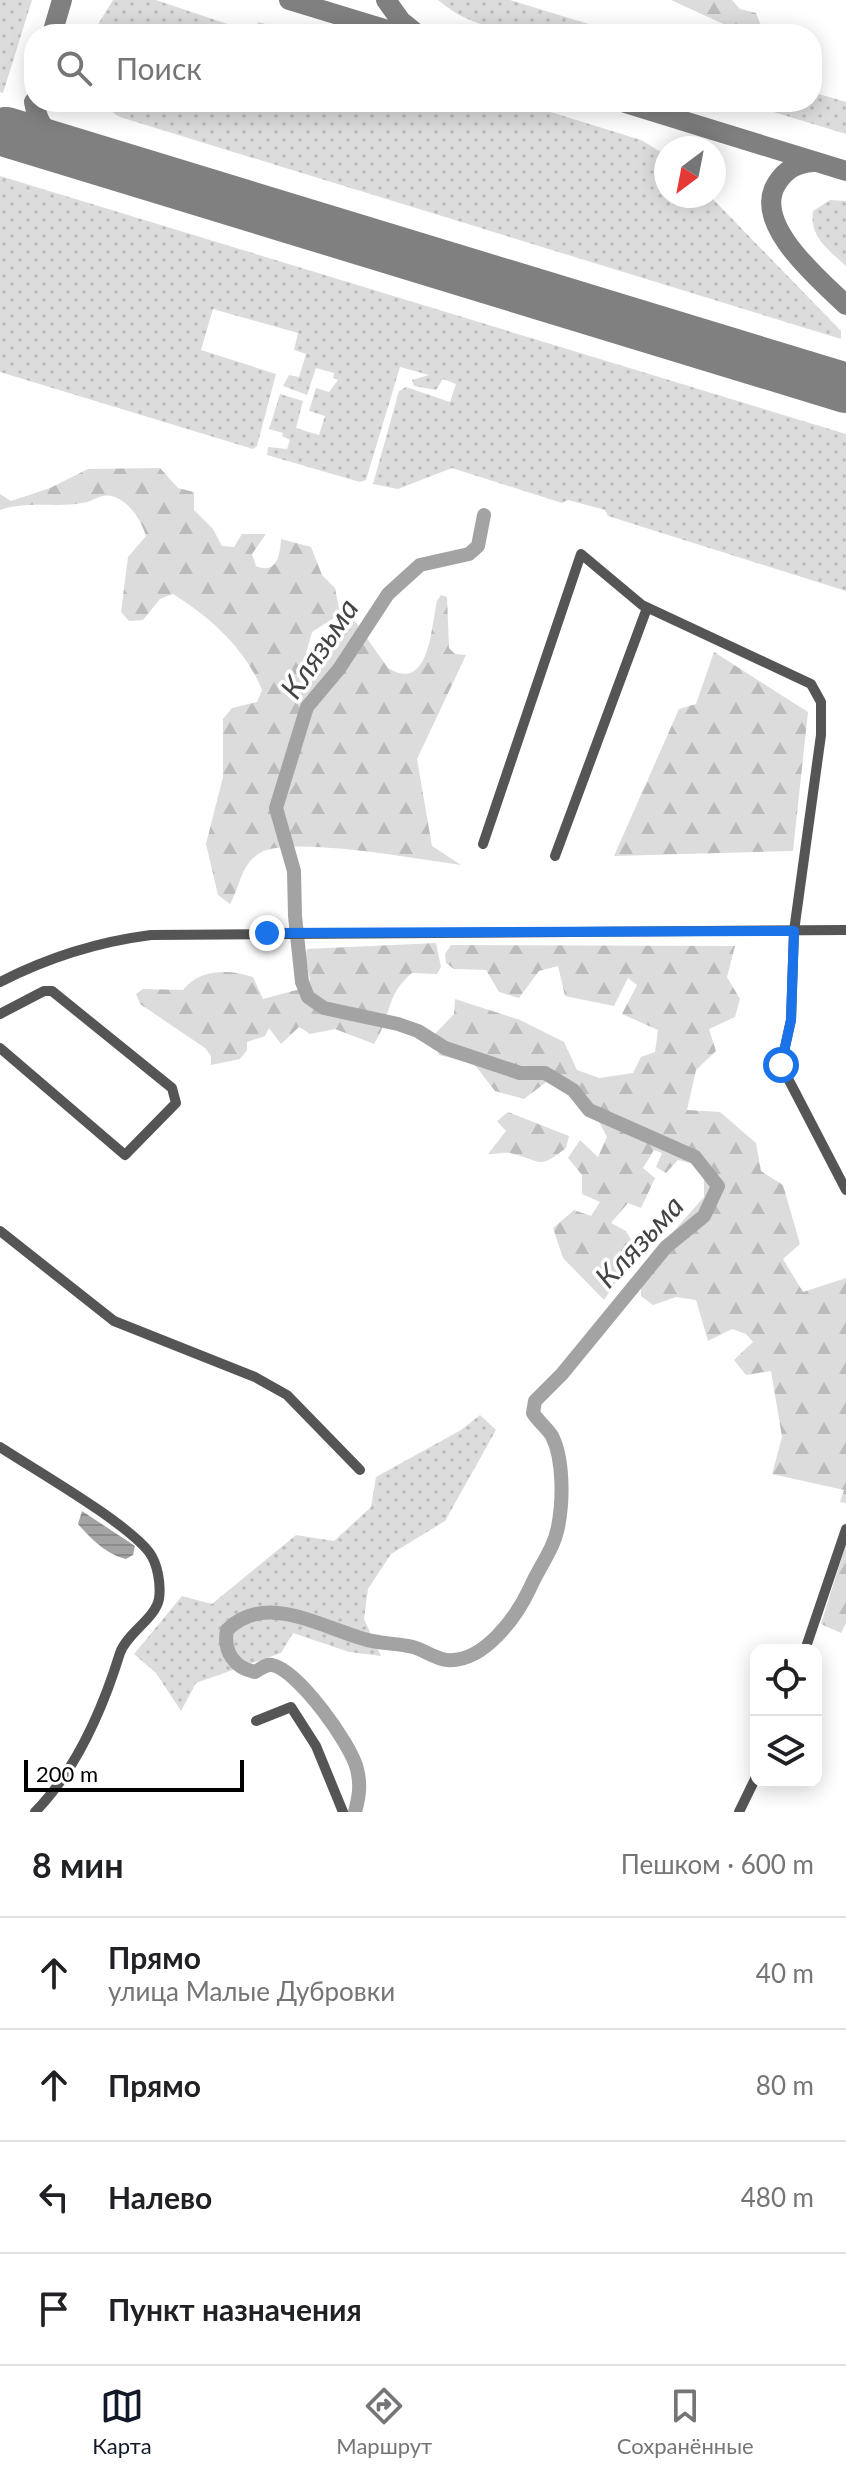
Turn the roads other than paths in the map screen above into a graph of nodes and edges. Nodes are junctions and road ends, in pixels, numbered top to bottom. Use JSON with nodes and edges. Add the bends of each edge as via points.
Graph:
{"nodes":[{"id":1,"x":647,"y":608,"type":"junction"},
{"id":2,"x":483,"y":844,"type":"dead end"},
{"id":3,"x":555,"y":856,"type":"dead end"},
{"id":4,"x":846,"y":930,"type":"edge"},
{"id":5,"x":794,"y":931,"type":"junction"},
{"id":6,"x":0,"y":982,"type":"edge"},
{"id":7,"x":0,"y":1014,"type":"edge"},
{"id":8,"x":0,"y":1048,"type":"edge"},
{"id":9,"x":846,"y":1190,"type":"edge"},
{"id":10,"x":0,"y":1231,"type":"edge"},
{"id":11,"x":0,"y":1447,"type":"edge"},
{"id":12,"x":360,"y":1470,"type":"dead end"},
{"id":13,"x":846,"y":1529,"type":"edge"},
{"id":14,"x":807,"y":1644,"type":"edge"},
{"id":15,"x":256,"y":1721,"type":"dead end"},
{"id":16,"x":751,"y":1788,"type":"edge"},
{"id":17,"x":35,"y":1812,"type":"edge"},
{"id":18,"x":343,"y":1812,"type":"edge"},
{"id":19,"x":739,"y":1812,"type":"edge"}],
"edges":[{"from":1,"to":2,"type":"street","via":[[581,554]]},
{"from":1,"to":3,"type":"street"},
{"from":1,"to":5,"type":"street","via":[[811,684],[821,702]]},
{"from":4,"to":5,"type":"street"},
{"from":5,"to":6,"type":"street","via":[[319,932],[118,939],[35,964]]},
{"from":5,"to":9,"type":"street","via":[[791,1020],[781,1065]]},
{"from":7,"to":8,"type":"street","via":[[52,991],[172,1088],[176,1103],[125,1155]]},
{"from":10,"to":12,"type":"street","via":[[114,1321],[287,1395]]},
{"from":11,"to":17,"type":"street","via":[[120,1527],[149,1553],[159,1580],[159,1603],[121,1649],[105,1698],[56,1791]]},
{"from":13,"to":14,"type":"street"},
{"from":15,"to":18,"type":"street","via":[[291,1707],[316,1746]]},
{"from":16,"to":19,"type":"street"}]}
